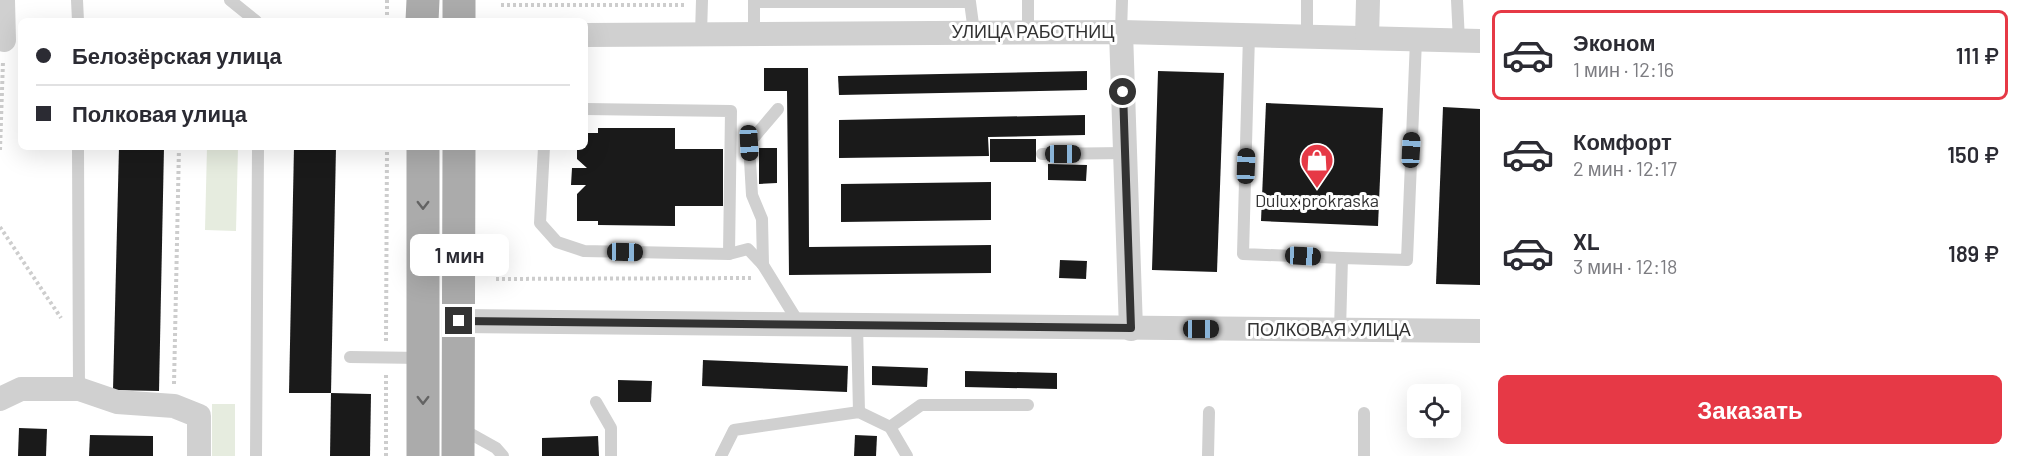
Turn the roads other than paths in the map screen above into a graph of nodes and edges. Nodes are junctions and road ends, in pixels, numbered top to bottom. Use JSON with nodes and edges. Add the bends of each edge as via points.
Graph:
{"nodes":[{"id":1,"x":3,"y":0,"type":"edge"},
{"id":2,"x":77,"y":0,"type":"edge"},
{"id":3,"x":230,"y":0,"type":"edge"},
{"id":4,"x":423,"y":0,"type":"edge"},
{"id":5,"x":459,"y":0,"type":"edge"},
{"id":6,"x":1028,"y":0,"type":"edge"},
{"id":7,"x":1122,"y":0,"type":"edge"},
{"id":8,"x":1307,"y":0,"type":"edge"},
{"id":9,"x":1368,"y":0,"type":"edge"},
{"id":10,"x":1457,"y":0,"type":"edge"},
{"id":11,"x":754,"y":1,"type":"edge"},
{"id":12,"x":953,"y":1,"type":"edge"},
{"id":13,"x":702,"y":2,"type":"edge"},
{"id":14,"x":78,"y":18,"type":"edge"},
{"id":15,"x":252,"y":18,"type":"edge"},
{"id":16,"x":422,"y":18,"type":"edge"},
{"id":17,"x":459,"y":18,"type":"edge"},
{"id":18,"x":974,"y":32,"type":"junction"},
{"id":19,"x":1028,"y":32,"type":"junction"},
{"id":20,"x":1121,"y":32,"type":"junction"},
{"id":21,"x":701,"y":34,"type":"junction"},
{"id":22,"x":754,"y":34,"type":"junction"},
{"id":23,"x":588,"y":35,"type":"edge"},
{"id":24,"x":1249,"y":35,"type":"junction"},
{"id":25,"x":1307,"y":37,"type":"junction"},
{"id":26,"x":1367,"y":38,"type":"junction"},
{"id":27,"x":8,"y":40,"type":"edge"},
{"id":28,"x":1416,"y":40,"type":"junction"},
{"id":29,"x":1469,"y":41,"type":"edge"},
{"id":30,"x":778,"y":109,"type":"dead end"},
{"id":31,"x":588,"y":110,"type":"edge"},
{"id":32,"x":78,"y":150,"type":"edge"},
{"id":33,"x":258,"y":150,"type":"edge"},
{"id":34,"x":423,"y":150,"type":"edge"},
{"id":35,"x":459,"y":150,"type":"edge"},
{"id":36,"x":544,"y":150,"type":"edge"},
{"id":37,"x":1125,"y":153,"type":"junction"},
{"id":38,"x":1042,"y":154,"type":"dead end"},
{"id":39,"x":729,"y":254,"type":"junction"},
{"id":40,"x":1342,"y":258,"type":"junction"},
{"id":41,"x":763,"y":265,"type":"junction"},
{"id":42,"x":459,"y":321,"type":"junction"},
{"id":43,"x":800,"y":325,"type":"junction"},
{"id":44,"x":857,"y":326,"type":"junction"},
{"id":45,"x":1131,"y":328,"type":"junction"},
{"id":46,"x":1340,"y":330,"type":"junction"},
{"id":47,"x":1480,"y":331,"type":"edge"},
{"id":48,"x":350,"y":357,"type":"dead end"},
{"id":49,"x":423,"y":358,"type":"junction"},
{"id":50,"x":79,"y":388,"type":"junction"},
{"id":51,"x":0,"y":399,"type":"edge"},
{"id":52,"x":596,"y":402,"type":"dead end"},
{"id":53,"x":1028,"y":405,"type":"dead end"},
{"id":54,"x":859,"y":412,"type":"junction"},
{"id":55,"x":1209,"y":412,"type":"dead end"},
{"id":56,"x":1364,"y":413,"type":"dead end"},
{"id":57,"x":890,"y":427,"type":"junction"},
{"id":58,"x":459,"y":442,"type":"edge"},
{"id":59,"x":199,"y":456,"type":"edge"},
{"id":60,"x":256,"y":456,"type":"edge"},
{"id":61,"x":423,"y":456,"type":"edge"},
{"id":62,"x":503,"y":456,"type":"edge"},
{"id":63,"x":611,"y":456,"type":"edge"},
{"id":64,"x":721,"y":456,"type":"edge"},
{"id":65,"x":908,"y":456,"type":"edge"},
{"id":66,"x":1208,"y":456,"type":"edge"},
{"id":67,"x":1364,"y":456,"type":"edge"}],
"edges":[{"from":1,"to":27,"type":"street"},
{"from":2,"to":14,"type":"lane"},
{"from":3,"to":15,"type":"lane"},
{"from":4,"to":16,"type":"main road"},
{"from":5,"to":17,"type":"main road"},
{"from":6,"to":19,"type":"lane"},
{"from":7,"to":20,"type":"lane"},
{"from":8,"to":25,"type":"lane"},
{"from":9,"to":26,"type":"street"},
{"from":10,"to":29,"type":"lane"},
{"from":11,"to":12,"type":"lane"},
{"from":11,"to":22,"type":"lane"},
{"from":12,"to":18,"type":"lane","via":[[970,2]]},
{"from":13,"to":21,"type":"lane"},
{"from":18,"to":19,"type":"street","name":"УЛИЦА РАБОТНИЦ"},
{"from":18,"to":22,"type":"street","name":"УЛИЦА РАБОТНИЦ"},
{"from":19,"to":20,"type":"street","name":"УЛИЦА РАБОТНИЦ"},
{"from":20,"to":24,"type":"street","name":"УЛИЦА РАБОТНИЦ"},
{"from":20,"to":37,"type":"street"},
{"from":21,"to":22,"type":"street","name":"УЛИЦА РАБОТНИЦ"},
{"from":21,"to":23,"type":"street","name":"УЛИЦА РАБОТНИЦ"},
{"from":24,"to":25,"type":"street","name":"УЛИЦА РАБОТНИЦ"},
{"from":24,"to":40,"type":"lane","via":[[1243,254]]},
{"from":25,"to":26,"type":"street","name":"УЛИЦА РАБОТНИЦ"},
{"from":26,"to":28,"type":"street","name":"УЛИЦА РАБОТНИЦ"},
{"from":28,"to":29,"type":"street","name":"УЛИЦА РАБОТНИЦ"},
{"from":28,"to":40,"type":"lane","via":[[1407,260]]},
{"from":30,"to":41,"type":"lane","via":[[749,143],[752,195],[762,219]]},
{"from":31,"to":39,"type":"lane","via":[[731,111]]},
{"from":32,"to":50,"type":"lane"},
{"from":33,"to":60,"type":"lane"},
{"from":34,"to":49,"type":"main road","one_way":true},
{"from":35,"to":42,"type":"main road"},
{"from":36,"to":39,"type":"lane","via":[[540,223],[557,242],[584,251]]},
{"from":37,"to":38,"type":"lane"},
{"from":37,"to":45,"type":"street"},
{"from":39,"to":41,"type":"lane","via":[[747,249]]},
{"from":40,"to":46,"type":"lane"},
{"from":41,"to":43,"type":"lane"},
{"from":42,"to":43,"type":"street","name":"ПОЛКОВАЯ УЛИЦА"},
{"from":42,"to":58,"type":"main road"},
{"from":43,"to":44,"type":"street","name":"ПОЛКОВАЯ УЛИЦА"},
{"from":44,"to":45,"type":"street","name":"ПОЛКОВАЯ УЛИЦА"},
{"from":44,"to":54,"type":"lane"},
{"from":45,"to":46,"type":"street","name":"ПОЛКОВАЯ УЛИЦА"},
{"from":46,"to":47,"type":"street","name":"ПОЛКОВАЯ УЛИЦА"},
{"from":48,"to":49,"type":"lane"},
{"from":49,"to":61,"type":"main road","one_way":true},
{"from":50,"to":51,"type":"street","via":[[21,389]]},
{"from":50,"to":59,"type":"street","via":[[117,402],[174,406],[199,416]]},
{"from":52,"to":63,"type":"lane","via":[[610,428]]},
{"from":53,"to":57,"type":"lane","via":[[921,405]]},
{"from":54,"to":57,"type":"lane"},
{"from":54,"to":64,"type":"lane","via":[[734,430]]},
{"from":55,"to":66,"type":"lane"},
{"from":56,"to":67,"type":"lane"},
{"from":57,"to":65,"type":"lane"},
{"from":58,"to":62,"type":"lane","via":[[496,448]]}]}
